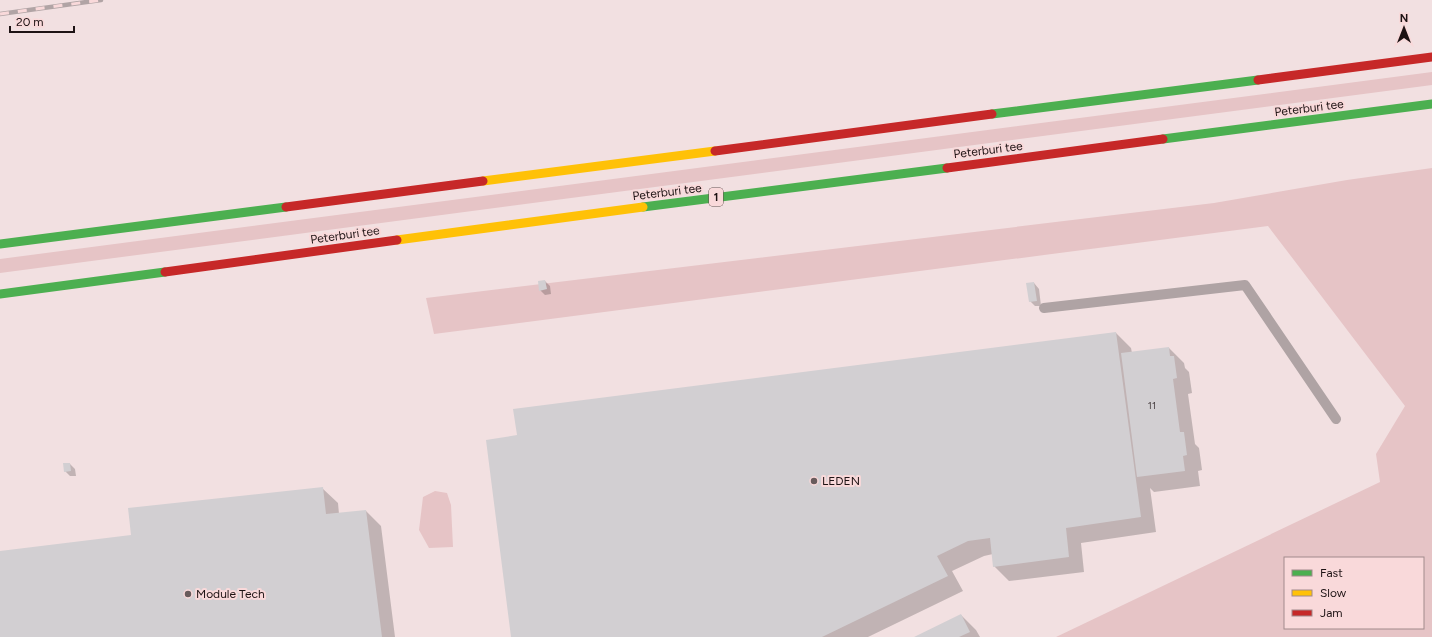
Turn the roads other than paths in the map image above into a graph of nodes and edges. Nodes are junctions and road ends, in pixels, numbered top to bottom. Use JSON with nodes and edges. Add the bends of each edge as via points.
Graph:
{"nodes":[{"id":1,"x":1432,"y":56,"type":"edge"},
{"id":2,"x":1432,"y":104,"type":"edge"},
{"id":3,"x":0,"y":244,"type":"edge"},
{"id":4,"x":0,"y":294,"type":"edge"},
{"id":5,"x":1044,"y":308,"type":"dead end"},
{"id":6,"x":1336,"y":420,"type":"dead end"}],
"edges":[{"from":1,"to":3,"type":"highway"},
{"from":2,"to":4,"type":"highway","name":"Peterburi tee","number":"1"},
{"from":5,"to":6,"type":"lane","via":[[1245,285]]}]}
